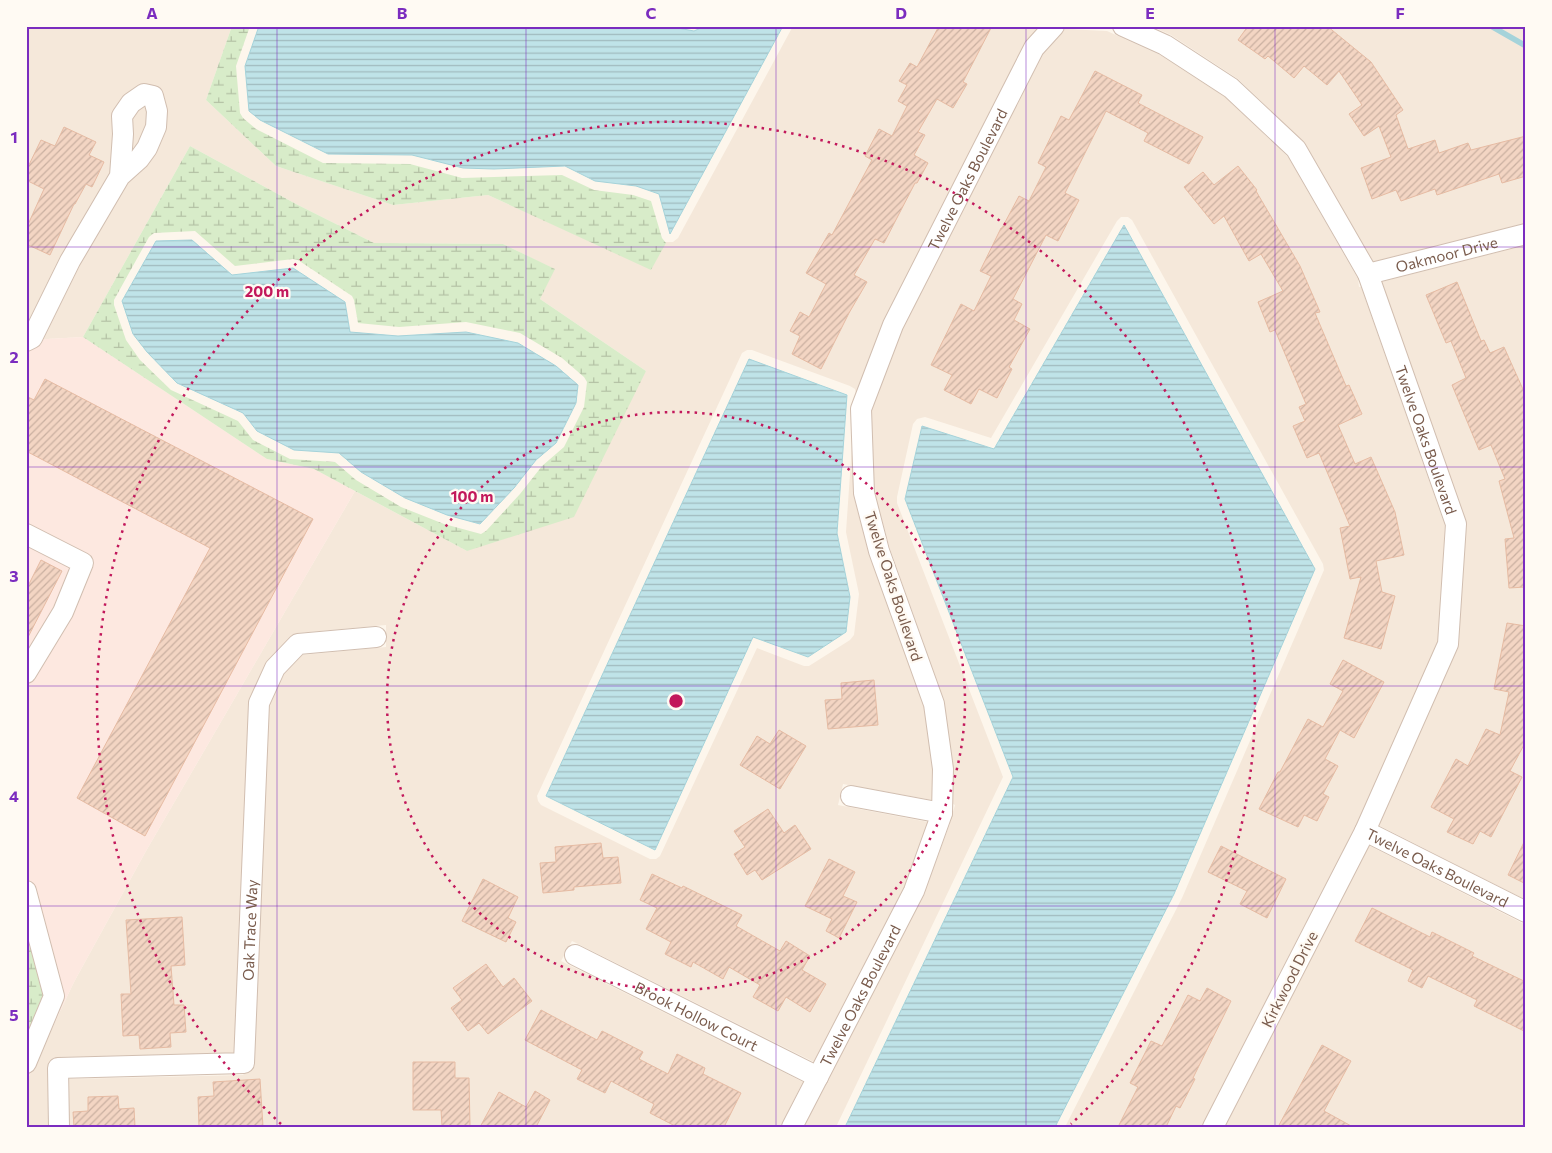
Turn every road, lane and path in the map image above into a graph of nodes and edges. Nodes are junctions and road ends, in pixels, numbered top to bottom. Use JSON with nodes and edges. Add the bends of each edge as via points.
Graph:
{"nodes":[{"id":1,"x":1054,"y":26,"type":"edge"},
{"id":2,"x":1123,"y":26,"type":"edge"},
{"id":3,"x":120,"y":176,"type":"dead end"},
{"id":4,"x":1526,"y":234,"type":"edge"},
{"id":5,"x":1368,"y":274,"type":"junction"},
{"id":6,"x":26,"y":341,"type":"edge"},
{"id":7,"x":26,"y":534,"type":"edge"},
{"id":8,"x":376,"y":637,"type":"dead end"},
{"id":9,"x":26,"y":673,"type":"edge"},
{"id":10,"x":851,"y":796,"type":"dead end"},
{"id":11,"x":942,"y":813,"type":"junction"},
{"id":12,"x":1364,"y":831,"type":"junction"},
{"id":13,"x":26,"y":891,"type":"edge"},
{"id":14,"x":1526,"y":912,"type":"edge"},
{"id":15,"x":575,"y":955,"type":"dead end"},
{"id":16,"x":26,"y":1063,"type":"edge"},
{"id":17,"x":818,"y":1077,"type":"junction"},
{"id":18,"x":59,"y":1127,"type":"edge"},
{"id":19,"x":792,"y":1127,"type":"edge"},
{"id":20,"x":1213,"y":1127,"type":"edge"}],
"edges":[{"from":1,"to":11,"type":"street","name":"Twelve Oaks Boulevard","via":[[1034,48],[893,324],[861,408],[864,493],[879,550],[934,704],[943,769]]},
{"from":2,"to":5,"type":"street","name":"Twelve Oaks Boulevard","via":[[1165,45],[1231,88],[1296,149]]},
{"from":3,"to":6,"type":"street","via":[[70,262],[32,338]]},
{"from":4,"to":5,"type":"street","name":"Oakmoor Drive"},
{"from":5,"to":12,"type":"street","name":"Twelve Oaks Boulevard","via":[[1456,524],[1448,644]]},
{"from":7,"to":9,"type":"street","via":[[83,564],[63,612]]},
{"from":8,"to":18,"type":"street","name":"Oak Trace Way","via":[[298,644],[275,668],[259,702],[244,1064],[58,1068]]},
{"from":10,"to":11,"type":"street"},
{"from":11,"to":17,"type":"street","name":"Twelve Oaks Boulevard","via":[[914,891]]},
{"from":12,"to":14,"type":"street","name":"Twelve Oaks Boulevard"},
{"from":12,"to":20,"type":"street","name":"Kirkwood Drive"},
{"from":13,"to":16,"type":"street","via":[[54,996]]},
{"from":15,"to":17,"type":"street","name":"Brook Hollow Court"},
{"from":17,"to":19,"type":"street","name":"Twelve Oaks Boulevard"}]}
